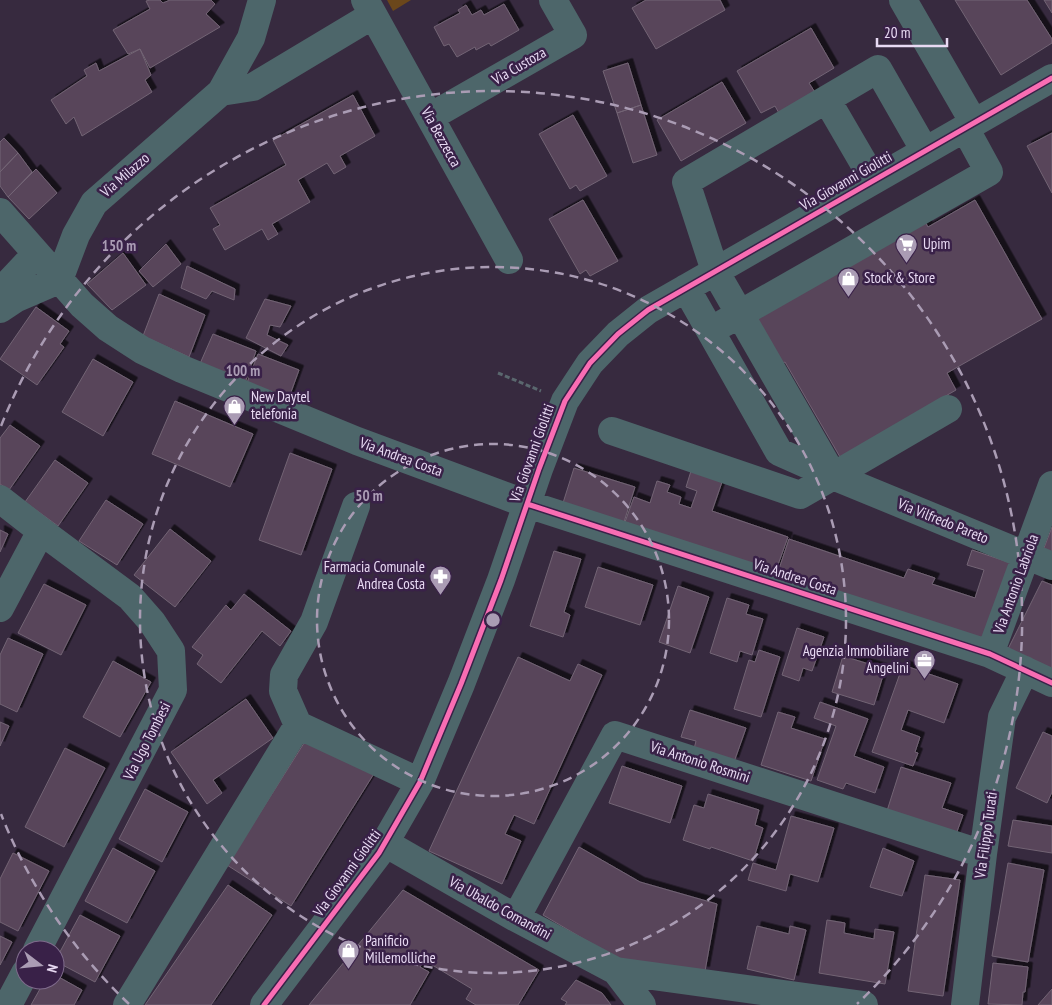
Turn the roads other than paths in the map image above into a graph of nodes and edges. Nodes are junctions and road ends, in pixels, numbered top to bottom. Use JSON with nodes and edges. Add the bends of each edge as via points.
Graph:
{"nodes":[{"id":1,"x":262,"y":0,"type":"edge"},
{"id":2,"x":553,"y":0,"type":"edge"},
{"id":3,"x":903,"y":0,"type":"edge"},
{"id":4,"x":369,"y":7,"type":"edge"},
{"id":5,"x":1052,"y":78,"type":"edge"},
{"id":6,"x":221,"y":92,"type":"junction"},
{"id":7,"x":827,"y":100,"type":"junction"},
{"id":8,"x":430,"y":118,"type":"junction"},
{"id":9,"x":969,"y":126,"type":"junction"},
{"id":10,"x":925,"y":151,"type":"junction"},
{"id":11,"x":874,"y":179,"type":"junction"},
{"id":12,"x":0,"y":212,"type":"edge"},
{"id":13,"x":36,"y":254,"type":"junction"},
{"id":14,"x":509,"y":260,"type":"dead end"},
{"id":15,"x":714,"y":271,"type":"junction"},
{"id":16,"x":59,"y":280,"type":"junction"},
{"id":17,"x":686,"y":288,"type":"junction"},
{"id":18,"x":0,"y":292,"type":"edge"},
{"id":19,"x":0,"y":309,"type":"edge"},
{"id":20,"x":739,"y":315,"type":"junction"},
{"id":21,"x":710,"y":331,"type":"junction"},
{"id":22,"x":948,"y":409,"type":"dead end"},
{"id":23,"x":612,"y":431,"type":"dead end"},
{"id":24,"x":833,"y":476,"type":"junction"},
{"id":25,"x":1052,"y":486,"type":"edge"},
{"id":26,"x":0,"y":499,"type":"edge"},
{"id":27,"x":527,"y":504,"type":"junction"},
{"id":28,"x":356,"y":506,"type":"dead end"},
{"id":29,"x":41,"y":531,"type":"junction"},
{"id":30,"x":1028,"y":555,"type":"junction"},
{"id":31,"x":1052,"y":566,"type":"edge"},
{"id":32,"x":0,"y":608,"type":"edge"},
{"id":33,"x":990,"y":654,"type":"junction"},
{"id":34,"x":1025,"y":670,"type":"junction"},
{"id":35,"x":1052,"y":683,"type":"edge"},
{"id":36,"x":298,"y":725,"type":"junction"},
{"id":37,"x":420,"y":782,"type":"junction"},
{"id":38,"x":385,"y":843,"type":"junction"},
{"id":39,"x":983,"y":854,"type":"junction"},
{"id":40,"x":516,"y":918,"type":"junction"},
{"id":41,"x":42,"y":940,"type":"edge"},
{"id":42,"x":616,"y":971,"type":"junction"},
{"id":43,"x":728,"y":987,"type":"junction"},
{"id":44,"x":16,"y":990,"type":"edge"},
{"id":45,"x":8,"y":1005,"type":"edge"},
{"id":46,"x":127,"y":1005,"type":"edge"},
{"id":47,"x":264,"y":1005,"type":"edge"},
{"id":48,"x":642,"y":1005,"type":"edge"},
{"id":49,"x":701,"y":1005,"type":"edge"},
{"id":50,"x":864,"y":1005,"type":"edge"},
{"id":51,"x":965,"y":1005,"type":"edge"}],
"edges":[{"from":1,"to":6,"type":"street","name":"Via Milazzo","via":[[251,38]]},
{"from":2,"to":8,"type":"street","name":"Via Custoza","via":[[573,35]]},
{"from":3,"to":9,"type":"street"},
{"from":4,"to":6,"type":"street","via":[[253,87]]},
{"from":4,"to":8,"type":"street","name":"Via Bezzecca"},
{"from":5,"to":9,"type":"street","name":"Via Giovanni Giolitti"},
{"from":6,"to":16,"type":"street","name":"Via Milazzo","via":[[94,203],[76,235]]},
{"from":7,"to":10,"type":"street","via":[[878,70]]},
{"from":7,"to":11,"type":"street"},
{"from":7,"to":15,"type":"street","via":[[686,182]]},
{"from":8,"to":14,"type":"street","name":"Via Bezzecca"},
{"from":9,"to":10,"type":"street","name":"Via Giovanni Giolitti"},
{"from":9,"to":20,"type":"street","via":[[989,172]]},
{"from":10,"to":11,"type":"street","name":"Via Giovanni Giolitti"},
{"from":11,"to":15,"type":"street","name":"Via Giovanni Giolitti"},
{"from":12,"to":13,"type":"street","name":"Via Andrea Costa"},
{"from":13,"to":16,"type":"street","name":"Via Andrea Costa"},
{"from":13,"to":18,"type":"street"},
{"from":15,"to":17,"type":"street","name":"Via Giovanni Giolitti"},
{"from":15,"to":20,"type":"street"},
{"from":16,"to":19,"type":"street"},
{"from":16,"to":27,"type":"street","name":"Via Andrea Costa","via":[[108,328],[142,350],[348,438]]},
{"from":17,"to":21,"type":"street","name":"Via Vilfredo Pareto"},
{"from":17,"to":27,"type":"street","name":"Via Giovanni Giolitti","via":[[648,310],[618,334],[590,363],[565,401]]},
{"from":20,"to":21,"type":"street"},
{"from":20,"to":24,"type":"street"},
{"from":21,"to":24,"type":"street","name":"Via Vilfredo Pareto","via":[[779,452]]},
{"from":22,"to":24,"type":"street"},
{"from":23,"to":24,"type":"street","via":[[800,495]]},
{"from":24,"to":30,"type":"street","name":"Via Vilfredo Pareto"},
{"from":25,"to":30,"type":"street","name":"Via Antonio Labriola"},
{"from":26,"to":29,"type":"street","name":"Via Ugo Tombesi"},
{"from":27,"to":33,"type":"street","name":"Via Andrea Costa"},
{"from":27,"to":37,"type":"street","name":"Via Giovanni Giolitti","via":[[461,684]]},
{"from":28,"to":36,"type":"street","via":[[314,622],[284,675],[283,691]]},
{"from":29,"to":32,"type":"street"},
{"from":29,"to":41,"type":"street","name":"Via Ugo Tombesi","via":[[130,596],[152,622],[171,652],[172,690]]},
{"from":30,"to":31,"type":"street","name":"Via Vilfredo Pareto"},
{"from":30,"to":33,"type":"street","name":"Via Antonio Labriola"},
{"from":33,"to":34,"type":"street","name":"Via Andrea Costa"},
{"from":34,"to":35,"type":"street","name":"Via Andrea Costa"},
{"from":34,"to":39,"type":"street","name":"Via Filippo Turati","via":[[1002,717]]},
{"from":36,"to":37,"type":"street"},
{"from":36,"to":46,"type":"street"},
{"from":37,"to":38,"type":"street","name":"Via Giovanni Giolitti"},
{"from":38,"to":40,"type":"street","name":"Via Ubaldo Comandini"},
{"from":38,"to":47,"type":"street","name":"Via Giovanni Giolitti"},
{"from":39,"to":40,"type":"street","name":"Via Antonio Rosmini","via":[[615,735]]},
{"from":39,"to":51,"type":"street","name":"Via Filippo Turati"},
{"from":40,"to":42,"type":"street","name":"Via Ubaldo Comandini"},
{"from":42,"to":43,"type":"street","name":"Via Ubaldo Comandini"},
{"from":42,"to":48,"type":"street","name":"Via Ubaldo Comandini"},
{"from":43,"to":49,"type":"street"},
{"from":43,"to":50,"type":"street","name":"Via Ubaldo Comandini"},
{"from":44,"to":45,"type":"street"}]}
